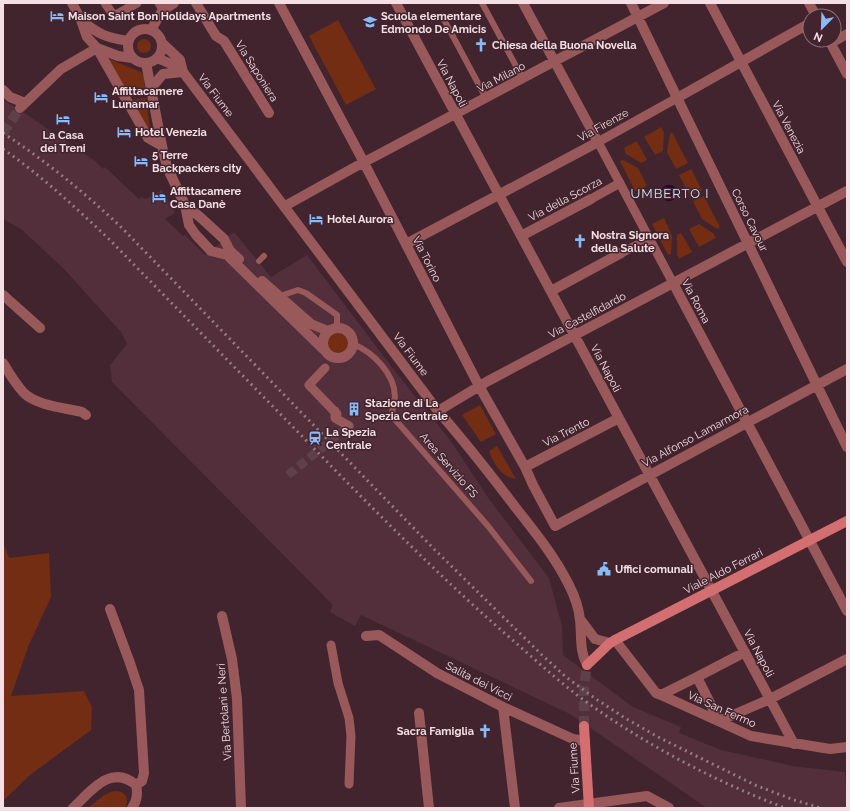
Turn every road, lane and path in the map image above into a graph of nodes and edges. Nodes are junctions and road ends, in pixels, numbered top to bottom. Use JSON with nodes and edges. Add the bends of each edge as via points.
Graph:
{"nodes":[{"id":1,"x":72,"y":3,"type":"edge"},
{"id":2,"x":136,"y":3,"type":"edge"},
{"id":3,"x":174,"y":3,"type":"edge"},
{"id":4,"x":196,"y":3,"type":"edge"},
{"id":5,"x":280,"y":3,"type":"edge"},
{"id":6,"x":396,"y":3,"type":"edge"},
{"id":7,"x":482,"y":3,"type":"edge"},
{"id":8,"x":523,"y":3,"type":"edge"},
{"id":9,"x":631,"y":3,"type":"edge"},
{"id":10,"x":664,"y":3,"type":"edge"},
{"id":11,"x":710,"y":3,"type":"edge"},
{"id":12,"x":109,"y":4,"type":"edge"},
{"id":13,"x":126,"y":6,"type":"edge"},
{"id":14,"x":442,"y":16,"type":"dead end"},
{"id":15,"x":638,"y":18,"type":"junction"},
{"id":16,"x":81,"y":20,"type":"junction"},
{"id":17,"x":802,"y":28,"type":"edge"},
{"id":18,"x":151,"y":30,"type":"junction"},
{"id":19,"x":128,"y":41,"type":"junction"},
{"id":20,"x":162,"y":43,"type":"junction"},
{"id":21,"x":97,"y":48,"type":"junction"},
{"id":22,"x":834,"y":48,"type":"edge"},
{"id":23,"x":132,"y":58,"type":"junction"},
{"id":24,"x":157,"y":58,"type":"junction"},
{"id":25,"x":555,"y":62,"type":"junction"},
{"id":26,"x":741,"y":62,"type":"junction"},
{"id":27,"x":146,"y":63,"type":"junction"},
{"id":28,"x":183,"y":72,"type":"junction"},
{"id":29,"x":847,"y":74,"type":"edge"},
{"id":30,"x":523,"y":79,"type":"junction"},
{"id":31,"x":152,"y":87,"type":"junction"},
{"id":32,"x":3,"y":90,"type":"edge"},
{"id":33,"x":486,"y":98,"type":"junction"},
{"id":34,"x":677,"y":98,"type":"junction"},
{"id":35,"x":269,"y":114,"type":"dead end"},
{"id":36,"x":456,"y":114,"type":"junction"},
{"id":37,"x":598,"y":142,"type":"junction"},
{"id":38,"x":162,"y":146,"type":"junction"},
{"id":39,"x":364,"y":162,"type":"junction"},
{"id":40,"x":620,"y":183,"type":"junction"},
{"id":41,"x":847,"y":191,"type":"edge"},
{"id":42,"x":499,"y":195,"type":"junction"},
{"id":43,"x":591,"y":198,"type":"joint"},
{"id":44,"x":185,"y":205,"type":"junction"},
{"id":45,"x":285,"y":206,"type":"junction"},
{"id":46,"x":817,"y":206,"type":"junction"},
{"id":47,"x":521,"y":236,"type":"junction"},
{"id":48,"x":649,"y":239,"type":"junction"},
{"id":49,"x":748,"y":243,"type":"junction"},
{"id":50,"x":406,"y":244,"type":"junction"},
{"id":51,"x":228,"y":246,"type":"junction"},
{"id":52,"x":218,"y":253,"type":"junction"},
{"id":53,"x":621,"y":253,"type":"joint"},
{"id":54,"x":264,"y":256,"type":"dead end"},
{"id":55,"x":259,"y":261,"type":"dead end"},
{"id":56,"x":847,"y":262,"type":"edge"},
{"id":57,"x":673,"y":283,"type":"junction"},
{"id":58,"x":551,"y":291,"type":"junction"},
{"id":59,"x":3,"y":295,"type":"edge"},
{"id":60,"x":280,"y":296,"type":"junction"},
{"id":61,"x":40,"y":328,"type":"dead end"},
{"id":62,"x":333,"y":329,"type":"junction"},
{"id":63,"x":575,"y":335,"type":"junction"},
{"id":64,"x":353,"y":344,"type":"junction"},
{"id":65,"x":324,"y":350,"type":"junction"},
{"id":66,"x":3,"y":364,"type":"edge"},
{"id":67,"x":325,"y":368,"type":"dead end"},
{"id":68,"x":847,"y":369,"type":"edge"},
{"id":69,"x":817,"y":385,"type":"junction"},
{"id":70,"x":479,"y":386,"type":"junction"},
{"id":71,"x":438,"y":411,"type":"junction"},
{"id":72,"x":86,"y":415,"type":"dead end"},
{"id":73,"x":619,"y":418,"type":"junction"},
{"id":74,"x":747,"y":422,"type":"junction"},
{"id":75,"x":349,"y":426,"type":"dead end"},
{"id":76,"x":847,"y":447,"type":"edge"},
{"id":77,"x":524,"y":467,"type":"junction"},
{"id":78,"x":649,"y":474,"type":"junction"},
{"id":79,"x":847,"y":521,"type":"edge"},
{"id":80,"x":555,"y":526,"type":"joint"},
{"id":81,"x":810,"y":540,"type":"junction"},
{"id":82,"x":531,"y":581,"type":"dead end"},
{"id":83,"x":712,"y":591,"type":"junction"},
{"id":84,"x":110,"y":609,"type":"dead end"},
{"id":85,"x":847,"y":611,"type":"edge"},
{"id":86,"x":222,"y":616,"type":"dead end"},
{"id":87,"x":580,"y":619,"type":"junction"},
{"id":88,"x":366,"y":636,"type":"dead end"},
{"id":89,"x":612,"y":642,"type":"junction"},
{"id":90,"x":331,"y":644,"type":"dead end"},
{"id":91,"x":745,"y":652,"type":"junction"},
{"id":92,"x":847,"y":659,"type":"edge"},
{"id":93,"x":587,"y":664,"type":"joint"},
{"id":94,"x":697,"y":677,"type":"junction"},
{"id":95,"x":661,"y":695,"type":"junction"},
{"id":96,"x":770,"y":699,"type":"junction"},
{"id":97,"x":503,"y":707,"type":"junction"},
{"id":98,"x":419,"y":713,"type":"dead end"},
{"id":99,"x":719,"y":721,"type":"junction"},
{"id":100,"x":584,"y":726,"type":"tunnel mouth"},
{"id":101,"x":585,"y":741,"type":"junction"},
{"id":102,"x":794,"y":744,"type":"junction"},
{"id":103,"x":847,"y":747,"type":"edge"},
{"id":104,"x":349,"y":784,"type":"dead end"},
{"id":105,"x":136,"y":785,"type":"junction"},
{"id":106,"x":589,"y":806,"type":"edge"},
{"id":107,"x":73,"y":808,"type":"edge"},
{"id":108,"x":132,"y":808,"type":"edge"},
{"id":109,"x":241,"y":808,"type":"edge"},
{"id":110,"x":428,"y":808,"type":"edge"},
{"id":111,"x":515,"y":808,"type":"edge"},
{"id":112,"x":559,"y":808,"type":"edge"},
{"id":113,"x":670,"y":808,"type":"edge"}],
"edges":[{"from":1,"to":16,"type":"street"},
{"from":2,"to":13,"type":"street"},
{"from":3,"to":18,"type":"street","via":[[162,11]]},
{"from":4,"to":35,"type":"street","name":"Via Saponiera","via":[[216,36],[224,41]]},
{"from":5,"to":39,"type":"street","name":"Via Torino"},
{"from":6,"to":36,"type":"street","name":"Via Napoli"},
{"from":7,"to":30,"type":"lane"},
{"from":8,"to":25,"type":"street","name":"Via Roma"},
{"from":9,"to":15,"type":"street","name":"Corso Cavour"},
{"from":10,"to":15,"type":"street","name":"Via Milano"},
{"from":11,"to":26,"type":"street","name":"Via Venezia"},
{"from":12,"to":13,"type":"street","via":[[114,16]]},
{"from":14,"to":33,"type":"lane"},
{"from":15,"to":25,"type":"street","name":"Via Milano"},
{"from":15,"to":34,"type":"street","name":"Corso Cavour"},
{"from":16,"to":19,"type":"street","via":[[108,38]]},
{"from":16,"to":21,"type":"street","via":[[88,37]]},
{"from":17,"to":26,"type":"street","name":"Via Firenze"},
{"from":18,"to":19,"type":"street","via":[[138,30]]},
{"from":18,"to":20,"type":"street"},
{"from":19,"to":23,"type":"street"},
{"from":20,"to":24,"type":"street"},
{"from":20,"to":28,"type":"street","name":"Via Fiume","via":[[180,60]]},
{"from":21,"to":23,"type":"street"},
{"from":21,"to":32,"type":"street","via":[[61,69],[23,105]]},
{"from":21,"to":38,"type":"street","via":[[148,138]]},
{"from":22,"to":29,"type":"street"},
{"from":23,"to":27,"type":"street"},
{"from":24,"to":27,"type":"street"},
{"from":24,"to":28,"type":"street","name":"Via Fiume"},
{"from":25,"to":30,"type":"street","name":"Via Milano"},
{"from":25,"to":37,"type":"street","name":"Via Roma"},
{"from":26,"to":34,"type":"street","name":"Via Firenze"},
{"from":26,"to":46,"type":"street","name":"Via Venezia"},
{"from":27,"to":31,"type":"street"},
{"from":28,"to":31,"type":"street","via":[[163,74]]},
{"from":28,"to":45,"type":"street","name":"Via Fiume"},
{"from":30,"to":33,"type":"street","name":"Via Milano"},
{"from":31,"to":38,"type":"street"},
{"from":33,"to":36,"type":"street","name":"Via Milano"},
{"from":34,"to":37,"type":"street","name":"Via Firenze"},
{"from":34,"to":49,"type":"street","name":"Corso Cavour"},
{"from":36,"to":39,"type":"street","name":"Via Milano"},
{"from":36,"to":42,"type":"street","name":"Via Napoli"},
{"from":37,"to":40,"type":"street","name":"Via Roma"},
{"from":37,"to":42,"type":"street","name":"Via Firenze"},
{"from":38,"to":44,"type":"street","via":[[167,167]]},
{"from":39,"to":45,"type":"street","name":"Via Milano"},
{"from":39,"to":50,"type":"street","name":"Via Torino"},
{"from":40,"to":43,"type":"street","name":"Via della Scorza"},
{"from":40,"to":48,"type":"street","name":"Via Roma"},
{"from":41,"to":46,"type":"street","name":"Via Castelfidardo"},
{"from":42,"to":47,"type":"street","name":"Via Napoli"},
{"from":42,"to":50,"type":"street","name":"Via Firenze"},
{"from":43,"to":47,"type":"street","name":"Via della Scorza"},
{"from":44,"to":51,"type":"street","via":[[224,239]]},
{"from":44,"to":52,"type":"street","via":[[189,225],[211,251]]},
{"from":45,"to":71,"type":"street","name":"Via Fiume"},
{"from":46,"to":49,"type":"street","name":"Via Castelfidardo"},
{"from":46,"to":56,"type":"street","name":"Via Venezia"},
{"from":47,"to":58,"type":"street","name":"Via Napoli"},
{"from":48,"to":53,"type":"street"},
{"from":48,"to":57,"type":"street","name":"Via Roma"},
{"from":49,"to":57,"type":"street","name":"Via Castelfidardo"},
{"from":49,"to":69,"type":"street","name":"Corso Cavour"},
{"from":50,"to":70,"type":"street","name":"Via Torino"},
{"from":51,"to":52,"type":"street"},
{"from":51,"to":60,"type":"street","via":[[266,286]]},
{"from":52,"to":65,"type":"street","via":[[227,255]]},
{"from":53,"to":58,"type":"street"},
{"from":54,"to":55,"type":"lane"},
{"from":57,"to":63,"type":"street","name":"Via Castelfidardo"},
{"from":57,"to":74,"type":"street","name":"Via Roma"},
{"from":58,"to":63,"type":"street","name":"Via Napoli"},
{"from":59,"to":61,"type":"street"},
{"from":60,"to":62,"type":"street","via":[[311,324]]},
{"from":60,"to":62,"type":"lane","via":[[298,290],[306,293],[337,315]]},
{"from":62,"to":64,"type":"street","via":[[342,328],[350,334]]},
{"from":62,"to":65,"type":"street","via":[[323,340]]},
{"from":63,"to":70,"type":"street","name":"Via Castelfidardo"},
{"from":63,"to":73,"type":"street","name":"Via Napoli"},
{"from":64,"to":65,"type":"street","via":[[350,353],[341,358],[331,357]]},
{"from":64,"to":82,"type":"lane","name":"Area Servizio FS","via":[[365,348],[388,374],[394,397],[392,416],[488,526]]},
{"from":66,"to":72,"type":"street","via":[[29,397]]},
{"from":67,"to":75,"type":"street","via":[[308,385],[336,413],[335,418]]},
{"from":68,"to":69,"type":"street","name":"Via Alfonso Lamarmora"},
{"from":69,"to":74,"type":"street","name":"Via Alfonso Lamarmora"},
{"from":69,"to":76,"type":"street","name":"Corso Cavour"},
{"from":70,"to":71,"type":"street","name":"Via Castelfidardo"},
{"from":70,"to":77,"type":"street","name":"Via Torino"},
{"from":71,"to":87,"type":"street","name":"Via Fiume","via":[[541,540],[569,585]]},
{"from":73,"to":77,"type":"street","name":"Via Trento"},
{"from":73,"to":78,"type":"street","name":"Via Napoli"},
{"from":74,"to":78,"type":"street","name":"Via Alfonso Lamarmora"},
{"from":74,"to":81,"type":"street","name":"Via Roma"},
{"from":77,"to":80,"type":"street","name":"Via Torino"},
{"from":78,"to":80,"type":"street","name":"Via Alfonso Lamarmora"},
{"from":78,"to":83,"type":"street","name":"Via Napoli"},
{"from":79,"to":81,"type":"main road","name":"Viale Aldo Ferrari"},
{"from":81,"to":83,"type":"main road","name":"Viale Aldo Ferrari"},
{"from":81,"to":85,"type":"street","name":"Via Roma"},
{"from":83,"to":89,"type":"main road","name":"Viale Aldo Ferrari"},
{"from":83,"to":91,"type":"street","name":"Via Napoli"},
{"from":84,"to":105,"type":"street","via":[[138,690],[144,773],[142,781]]},
{"from":86,"to":109,"type":"street","name":"Via Bertolani e Neri","via":[[232,659],[237,699]]},
{"from":87,"to":89,"type":"street","via":[[596,639]]},
{"from":87,"to":93,"type":"street","name":"Via Fiume","via":[[580,646],[582,657]]},
{"from":88,"to":97,"type":"street","name":"Salita dei Vicci","via":[[379,635],[437,673]]},
{"from":89,"to":93,"type":"main road","name":"Viale Aldo Ferrari"},
{"from":89,"to":95,"type":"street","name":"Via San Fermo","via":[[656,693]]},
{"from":90,"to":104,"type":"street","via":[[338,683],[349,718]]},
{"from":91,"to":94,"type":"street"},
{"from":91,"to":96,"type":"street","name":"Via Napoli"},
{"from":92,"to":96,"type":"street"},
{"from":94,"to":95,"type":"street"},
{"from":94,"to":99,"type":"street"},
{"from":95,"to":99,"type":"street","name":"Via San Fermo"},
{"from":96,"to":99,"type":"street"},
{"from":96,"to":102,"type":"street","name":"Via Napoli"},
{"from":97,"to":101,"type":"street","name":"Salita dei Vicci","via":[[573,739]]},
{"from":97,"to":111,"type":"street"},
{"from":98,"to":110,"type":"street"},
{"from":99,"to":102,"type":"street","name":"Via San Fermo","via":[[751,736]]},
{"from":100,"to":101,"type":"main road","name":"Via Fiume"},
{"from":101,"to":106,"type":"main road","name":"Via Fiume"},
{"from":102,"to":103,"type":"street","name":"Via San Fermo","via":[[830,749]]},
{"from":105,"to":107,"type":"street","via":[[123,778],[107,779],[99,783]]},
{"from":105,"to":108,"type":"street","via":[[136,799]]},
{"from":106,"to":112,"type":"street"},
{"from":106,"to":113,"type":"street","via":[[647,796]]}]}
